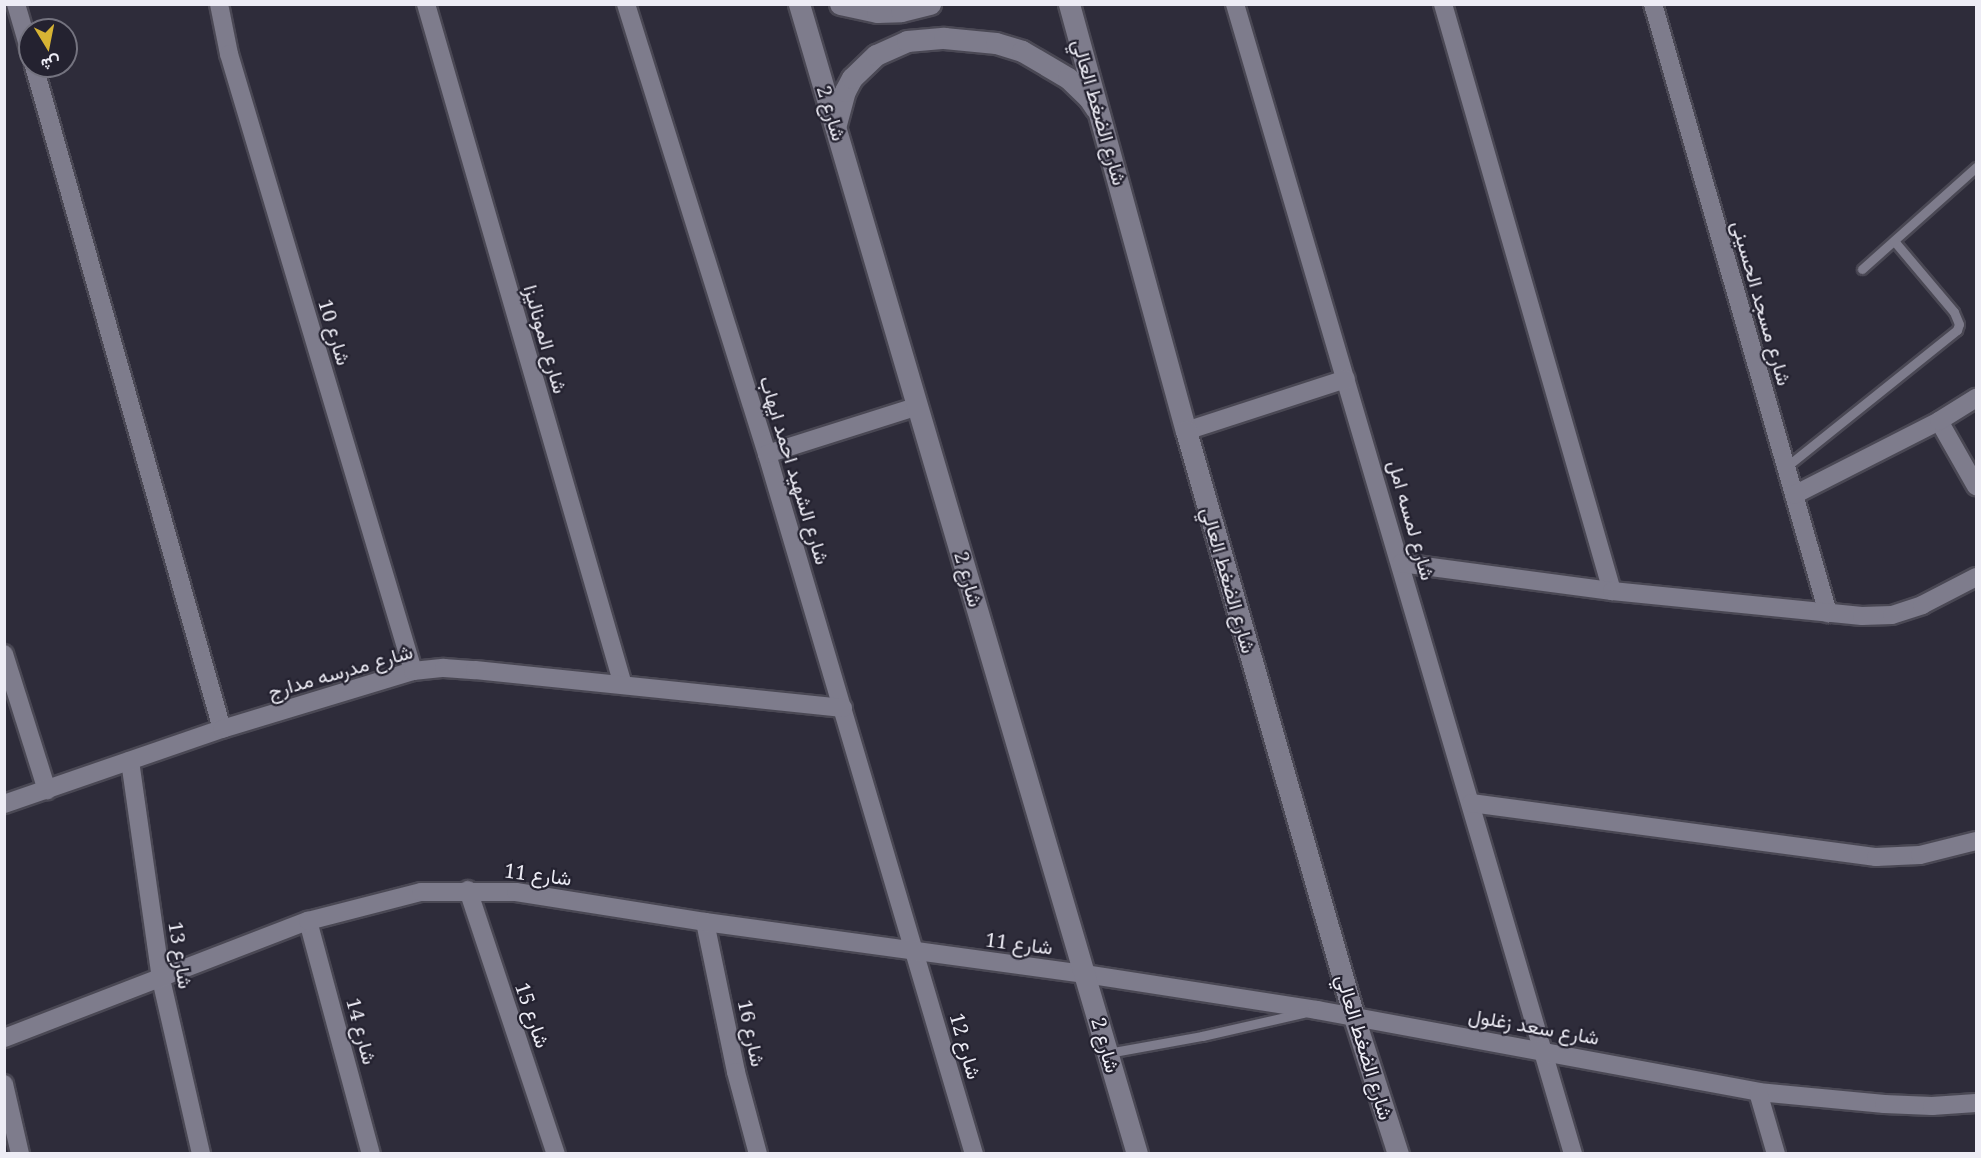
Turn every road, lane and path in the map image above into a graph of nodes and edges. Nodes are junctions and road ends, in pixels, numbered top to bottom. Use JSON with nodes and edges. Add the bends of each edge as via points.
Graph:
{"nodes":[{"id":1,"x":219,"y":4,"type":"edge"},
{"id":2,"x":426,"y":4,"type":"edge"},
{"id":3,"x":626,"y":4,"type":"edge"},
{"id":4,"x":799,"y":4,"type":"edge"},
{"id":5,"x":840,"y":4,"type":"edge"},
{"id":6,"x":930,"y":4,"type":"edge"},
{"id":7,"x":1069,"y":4,"type":"edge"},
{"id":8,"x":1235,"y":4,"type":"edge"},
{"id":9,"x":1443,"y":4,"type":"edge"},
{"id":10,"x":1653,"y":4,"type":"edge"},
{"id":11,"x":37,"y":78,"type":"edge"},
{"id":12,"x":1102,"y":120,"type":"junction"},
{"id":13,"x":836,"y":126,"type":"junction"},
{"id":14,"x":1977,"y":167,"type":"edge"},
{"id":15,"x":1894,"y":241,"type":"junction"},
{"id":16,"x":1862,"y":269,"type":"dead end"},
{"id":17,"x":1346,"y":379,"type":"junction"},
{"id":18,"x":1977,"y":398,"type":"edge"},
{"id":19,"x":918,"y":406,"type":"junction"},
{"id":20,"x":1940,"y":421,"type":"junction"},
{"id":21,"x":1186,"y":431,"type":"junction"},
{"id":22,"x":767,"y":454,"type":"junction"},
{"id":23,"x":1786,"y":467,"type":"junction"},
{"id":24,"x":1977,"y":486,"type":"edge"},
{"id":25,"x":1794,"y":495,"type":"junction"},
{"id":26,"x":1401,"y":563,"type":"junction"},
{"id":27,"x":1977,"y":577,"type":"edge"},
{"id":28,"x":1612,"y":591,"type":"junction"},
{"id":29,"x":1828,"y":613,"type":"junction"},
{"id":30,"x":4,"y":654,"type":"edge"},
{"id":31,"x":413,"y":671,"type":"junction"},
{"id":32,"x":623,"y":685,"type":"junction"},
{"id":33,"x":843,"y":708,"type":"junction"},
{"id":34,"x":222,"y":729,"type":"junction"},
{"id":35,"x":130,"y":761,"type":"junction"},
{"id":36,"x":47,"y":790,"type":"junction"},
{"id":37,"x":1471,"y":803,"type":"junction"},
{"id":38,"x":4,"y":804,"type":"edge"},
{"id":39,"x":1977,"y":841,"type":"edge"},
{"id":40,"x":468,"y":890,"type":"junction"},
{"id":41,"x":308,"y":921,"type":"junction"},
{"id":42,"x":705,"y":922,"type":"junction"},
{"id":43,"x":914,"y":952,"type":"junction"},
{"id":44,"x":1085,"y":974,"type":"junction"},
{"id":45,"x":161,"y":979,"type":"junction"},
{"id":46,"x":1317,"y":1010,"type":"junction"},
{"id":47,"x":1354,"y":1017,"type":"junction"},
{"id":48,"x":4,"y":1038,"type":"edge"},
{"id":49,"x":1541,"y":1050,"type":"junction"},
{"id":50,"x":1108,"y":1053,"type":"junction"},
{"id":51,"x":4,"y":1084,"type":"edge"},
{"id":52,"x":1758,"y":1092,"type":"junction"},
{"id":53,"x":1976,"y":1104,"type":"edge"},
{"id":54,"x":20,"y":1154,"type":"edge"},
{"id":55,"x":201,"y":1154,"type":"edge"},
{"id":56,"x":371,"y":1154,"type":"edge"},
{"id":57,"x":556,"y":1154,"type":"edge"},
{"id":58,"x":758,"y":1154,"type":"edge"},
{"id":59,"x":974,"y":1154,"type":"edge"},
{"id":60,"x":1137,"y":1154,"type":"edge"},
{"id":61,"x":1398,"y":1154,"type":"edge"},
{"id":62,"x":1573,"y":1154,"type":"edge"},
{"id":63,"x":1776,"y":1154,"type":"edge"}],
"edges":[{"from":1,"to":31,"type":"street","name":"شارع 10","via":[[232,65]]},
{"from":2,"to":32,"type":"street","name":"شارع الموناليزا"},
{"from":3,"to":22,"type":"street","name":"شارع الشهيد احمد ايهاب"},
{"from":4,"to":13,"type":"street","name":"شارع 2"},
{"from":5,"to":6,"type":"street","via":[[877,12]]},
{"from":7,"to":12,"type":"street","name":"شارع الضغط العالي"},
{"from":8,"to":17,"type":"street","name":"شارع لمسه امل"},
{"from":9,"to":28,"type":"street"},
{"from":10,"to":23,"type":"street","name":"شارع مسجد الحسينى"},
{"from":11,"to":34,"type":"street"},
{"from":12,"to":13,"type":"street","via":[[1088,97],[1046,63],[996,43],[945,38],[907,41],[870,60],[845,91]]},
{"from":12,"to":21,"type":"street","name":"شارع الضغط العالي"},
{"from":13,"to":19,"type":"street","name":"شارع 2"},
{"from":14,"to":15,"type":"lane"},
{"from":15,"to":16,"type":"lane"},
{"from":15,"to":23,"type":"lane","via":[[1954,312],[1957,330]]},
{"from":17,"to":21,"type":"street"},
{"from":17,"to":26,"type":"street","name":"شارع لمسه امل"},
{"from":18,"to":20,"type":"street"},
{"from":19,"to":22,"type":"street"},
{"from":19,"to":44,"type":"street","name":"شارع 2"},
{"from":20,"to":24,"type":"street"},
{"from":20,"to":25,"type":"street"},
{"from":21,"to":47,"type":"street","name":"شارع الضغط العالي"},
{"from":22,"to":33,"type":"street","name":"شارع الشهيد احمد ايهاب"},
{"from":23,"to":25,"type":"street","name":"شارع مسجد الحسينى"},
{"from":25,"to":29,"type":"street","name":"شارع مسجد الحسينى"},
{"from":26,"to":28,"type":"street"},
{"from":26,"to":37,"type":"street","name":"شارع لمسه امل"},
{"from":27,"to":29,"type":"street","via":[[1922,605],[1892,615]]},
{"from":28,"to":29,"type":"street"},
{"from":30,"to":36,"type":"street"},
{"from":31,"to":32,"type":"street","name":"شارع مدرسه مدارج","via":[[444,668]]},
{"from":31,"to":34,"type":"street","name":"شارع مدرسه مدارج"},
{"from":32,"to":33,"type":"street","name":"شارع مدرسه مدارج"},
{"from":33,"to":43,"type":"street","name":"شارع الشهيد احمد ايهاب"},
{"from":34,"to":35,"type":"street","name":"شارع مدرسه مدارج"},
{"from":35,"to":36,"type":"street","name":"شارع مدرسه مدارج"},
{"from":35,"to":45,"type":"street","name":"شارع 13"},
{"from":36,"to":38,"type":"street","name":"شارع مدرسه مدارج"},
{"from":37,"to":39,"type":"street","via":[[1876,857],[1920,855]]},
{"from":37,"to":49,"type":"street","name":"شارع لمسه امل"},
{"from":40,"to":41,"type":"street","name":"شارع 11","via":[[421,892]]},
{"from":40,"to":42,"type":"street","name":"شارع 11","via":[[516,892]]},
{"from":40,"to":57,"type":"street","name":"شارع 15"},
{"from":41,"to":45,"type":"street","name":"شارع 11"},
{"from":41,"to":56,"type":"street","name":"شارع 14"},
{"from":42,"to":43,"type":"street","name":"شارع 11"},
{"from":42,"to":58,"type":"street","name":"شارع 16","via":[[736,1072]]},
{"from":43,"to":44,"type":"street","name":"شارع 11"},
{"from":43,"to":59,"type":"street","name":"شارع 12"},
{"from":44,"to":46,"type":"street","name":"شارع سعد زغلول"},
{"from":44,"to":50,"type":"street","name":"شارع 2"},
{"from":45,"to":48,"type":"street","name":"شارع 11"},
{"from":45,"to":55,"type":"street","name":"شارع 13"},
{"from":46,"to":47,"type":"street","name":"شارع سعد زغلول"},
{"from":46,"to":50,"type":"lane"},
{"from":47,"to":49,"type":"street","name":"شارع سعد زغلول"},
{"from":47,"to":61,"type":"street","name":"شارع الضغط العالي"},
{"from":49,"to":52,"type":"street","name":"شارع سعد زغلول"},
{"from":49,"to":62,"type":"street","name":"شارع لمسه امل"},
{"from":50,"to":60,"type":"street","name":"شارع 2"},
{"from":51,"to":54,"type":"street"},
{"from":52,"to":53,"type":"street","name":"شارع سعد زغلول","via":[[1884,1104]]},
{"from":52,"to":63,"type":"street"}]}
